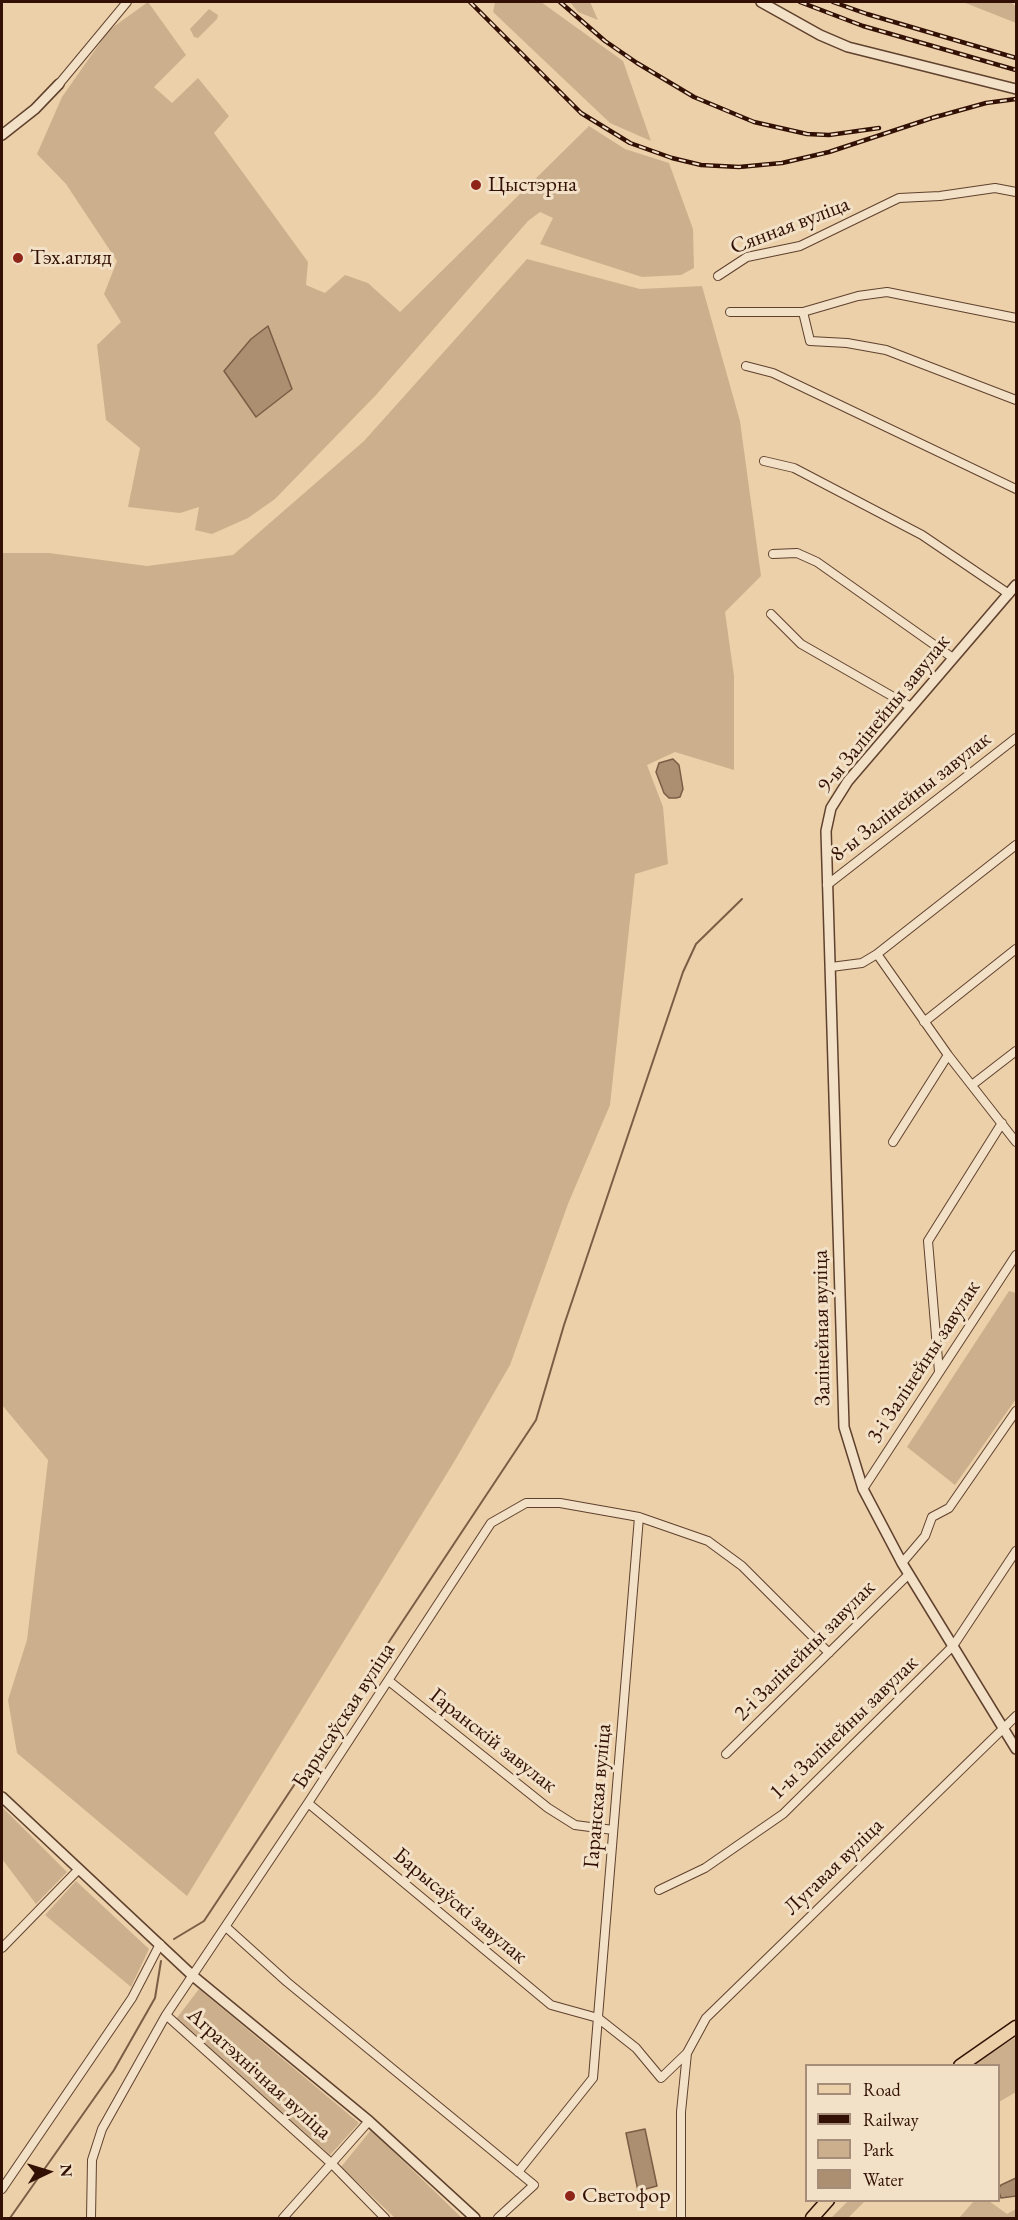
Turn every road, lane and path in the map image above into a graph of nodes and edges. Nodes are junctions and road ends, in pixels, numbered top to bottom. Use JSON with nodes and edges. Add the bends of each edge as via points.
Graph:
{"nodes":[{"id":1,"x":127,"y":2,"type":"edge"},
{"id":2,"x":761,"y":2,"type":"edge"},
{"id":3,"x":59,"y":84,"type":"joint"},
{"id":4,"x":1017,"y":89,"type":"edge"},
{"id":5,"x":2,"y":135,"type":"edge"},
{"id":6,"x":1017,"y":192,"type":"edge"},
{"id":7,"x":717,"y":276,"type":"dead end"},
{"id":8,"x":730,"y":312,"type":"dead end"},
{"id":9,"x":803,"y":312,"type":"junction"},
{"id":10,"x":1017,"y":318,"type":"edge"},
{"id":11,"x":746,"y":366,"type":"dead end"},
{"id":12,"x":1017,"y":400,"type":"edge"},
{"id":13,"x":764,"y":461,"type":"dead end"},
{"id":14,"x":1017,"y":489,"type":"edge"},
{"id":15,"x":773,"y":554,"type":"dead end"},
{"id":16,"x":1017,"y":585,"type":"edge"},
{"id":17,"x":1009,"y":594,"type":"junction"},
{"id":18,"x":771,"y":614,"type":"dead end"},
{"id":19,"x":953,"y":658,"type":"junction"},
{"id":20,"x":910,"y":707,"type":"junction"},
{"id":21,"x":1017,"y":738,"type":"edge"},
{"id":22,"x":1017,"y":845,"type":"edge"},
{"id":23,"x":827,"y":885,"type":"junction"},
{"id":24,"x":1017,"y":949,"type":"edge"},
{"id":25,"x":878,"y":954,"type":"junction"},
{"id":26,"x":831,"y":967,"type":"junction"},
{"id":27,"x":924,"y":1022,"type":"junction"},
{"id":28,"x":1017,"y":1051,"type":"edge"},
{"id":29,"x":948,"y":1055,"type":"junction"},
{"id":30,"x":972,"y":1085,"type":"junction"},
{"id":31,"x":1002,"y":1123,"type":"junction"},
{"id":32,"x":893,"y":1142,"type":"dead end"},
{"id":33,"x":1017,"y":1142,"type":"edge"},
{"id":34,"x":1017,"y":1255,"type":"edge"},
{"id":35,"x":939,"y":1372,"type":"junction"},
{"id":36,"x":1017,"y":1411,"type":"edge"},
{"id":37,"x":863,"y":1489,"type":"junction"},
{"id":38,"x":639,"y":1517,"type":"junction"},
{"id":39,"x":1017,"y":1551,"type":"edge"},
{"id":40,"x":902,"y":1563,"type":"junction"},
{"id":41,"x":909,"y":1574,"type":"junction"},
{"id":42,"x":953,"y":1646,"type":"junction"},
{"id":43,"x":830,"y":1653,"type":"junction"},
{"id":44,"x":389,"y":1681,"type":"junction"},
{"id":45,"x":1017,"y":1716,"type":"edge"},
{"id":46,"x":1005,"y":1728,"type":"junction"},
{"id":47,"x":1017,"y":1749,"type":"edge"},
{"id":48,"x":726,"y":1754,"type":"dead end"},
{"id":49,"x":2,"y":1797,"type":"edge"},
{"id":50,"x":308,"y":1803,"type":"junction"},
{"id":51,"x":613,"y":1830,"type":"junction"},
{"id":52,"x":78,"y":1870,"type":"junction"},
{"id":53,"x":659,"y":1890,"type":"dead end"},
{"id":54,"x":226,"y":1927,"type":"junction"},
{"id":55,"x":160,"y":1944,"type":"junction"},
{"id":56,"x":2,"y":1948,"type":"edge"},
{"id":57,"x":193,"y":1976,"type":"junction"},
{"id":58,"x":165,"y":2015,"type":"junction"},
{"id":59,"x":598,"y":2018,"type":"junction"},
{"id":60,"x":1017,"y":2027,"type":"edge"},
{"id":61,"x":687,"y":2053,"type":"junction"},
{"id":62,"x":963,"y":2064,"type":"edge"},
{"id":63,"x":369,"y":2121,"type":"junction"},
{"id":64,"x":332,"y":2164,"type":"junction"},
{"id":65,"x":518,"y":2172,"type":"junction"},
{"id":66,"x":2,"y":2189,"type":"edge"},
{"id":67,"x":826,"y":2202,"type":"edge"},
{"id":68,"x":91,"y":2218,"type":"edge"},
{"id":69,"x":283,"y":2218,"type":"edge"},
{"id":70,"x":385,"y":2218,"type":"edge"},
{"id":71,"x":475,"y":2218,"type":"edge"},
{"id":72,"x":498,"y":2218,"type":"edge"},
{"id":73,"x":681,"y":2218,"type":"edge"},
{"id":74,"x":812,"y":2218,"type":"edge"}],
"edges":[{"from":1,"to":3,"type":"street"},
{"from":2,"to":4,"type":"street","via":[[849,47]]},
{"from":3,"to":5,"type":"street"},
{"from":6,"to":7,"type":"street","name":"Сянная вуліца","via":[[995,188],[899,198],[800,246],[747,257]]},
{"from":8,"to":9,"type":"street"},
{"from":9,"to":10,"type":"street","via":[[887,292]]},
{"from":9,"to":12,"type":"street","via":[[810,341],[886,350]]},
{"from":11,"to":14,"type":"street","via":[[773,373]]},
{"from":13,"to":17,"type":"street","via":[[794,468],[922,535]]},
{"from":15,"to":19,"type":"street","via":[[797,553],[817,562]]},
{"from":16,"to":17,"type":"street","name":"9-ы Залінейны завулак"},
{"from":17,"to":19,"type":"street","name":"9-ы Залінейны завулак"},
{"from":18,"to":20,"type":"street","via":[[801,644]]},
{"from":19,"to":20,"type":"street","name":"9-ы Залінейны завулак"},
{"from":20,"to":23,"type":"street","name":"9-ы Залінейны завулак","via":[[848,781],[831,808],[826,831]]},
{"from":21,"to":23,"type":"street","name":"8-ы Залінейны завулак"},
{"from":22,"to":25,"type":"street"},
{"from":23,"to":26,"type":"street","name":"Залінейная вуліца"},
{"from":24,"to":27,"type":"street"},
{"from":25,"to":26,"type":"street","via":[[862,963]]},
{"from":25,"to":27,"type":"street"},
{"from":26,"to":37,"type":"street","name":"Залінейная вуліца","via":[[844,1426]]},
{"from":27,"to":29,"type":"street"},
{"from":28,"to":30,"type":"street"},
{"from":29,"to":30,"type":"street"},
{"from":29,"to":32,"type":"street"},
{"from":30,"to":31,"type":"street"},
{"from":31,"to":33,"type":"street"},
{"from":31,"to":35,"type":"street","via":[[928,1241]]},
{"from":34,"to":35,"type":"street","name":"3-і Залінейны завулак"},
{"from":35,"to":37,"type":"street","name":"3-і Залінейны завулак"},
{"from":36,"to":40,"type":"street","via":[[949,1508],[932,1517],[925,1536]]},
{"from":37,"to":40,"type":"street","name":"Залінейная вуліца"},
{"from":38,"to":43,"type":"street","via":[[708,1541],[742,1566]]},
{"from":38,"to":44,"type":"street","name":"Барысаўская вуліца","via":[[576,1504],[526,1503],[491,1523]]},
{"from":38,"to":51,"type":"street","name":"Гаранская вуліца"},
{"from":39,"to":42,"type":"street","name":"1-ы Залінейны завулак"},
{"from":40,"to":41,"type":"street","name":"Залінейная вуліца"},
{"from":41,"to":42,"type":"street","name":"Залінейная вуліца"},
{"from":41,"to":43,"type":"street","name":"2-і Залінейны завулак"},
{"from":42,"to":46,"type":"street","name":"Залінейная вуліца"},
{"from":42,"to":53,"type":"street","name":"1-ы Залінейны завулак","via":[[783,1814],[705,1868]]},
{"from":43,"to":48,"type":"street","name":"2-і Залінейны завулак"},
{"from":44,"to":50,"type":"street","name":"Барысаўская вуліца"},
{"from":44,"to":51,"type":"street","name":"Гаранскій завулак","via":[[548,1808],[575,1825]]},
{"from":45,"to":46,"type":"street","name":"Лугавая вуліца"},
{"from":46,"to":47,"type":"street","name":"Залінейная вуліца"},
{"from":46,"to":61,"type":"street","name":"Лугавая вуліца","via":[[706,2018]]},
{"from":49,"to":52,"type":"street"},
{"from":50,"to":54,"type":"street","name":"Барысаўская вуліца"},
{"from":50,"to":59,"type":"street","name":"Барысаўскі завулак","via":[[551,2005]]},
{"from":51,"to":59,"type":"street","name":"Гаранская вуліца"},
{"from":52,"to":55,"type":"street"},
{"from":52,"to":56,"type":"street"},
{"from":54,"to":57,"type":"street","name":"Барысаўская вуліца"},
{"from":54,"to":65,"type":"street"},
{"from":55,"to":57,"type":"street"},
{"from":55,"to":66,"type":"street","via":[[132,1998]]},
{"from":57,"to":58,"type":"street","name":"Барысаўская вуліца"},
{"from":57,"to":63,"type":"street"},
{"from":58,"to":64,"type":"street","name":"Агратэхнічная вуліца"},
{"from":58,"to":68,"type":"street","name":"Агратэхнічная вуліца","via":[[102,2129],[92,2160]]},
{"from":59,"to":61,"type":"street","via":[[636,2048],[661,2078]]},
{"from":59,"to":65,"type":"street","name":"Гаранская вуліца","via":[[593,2078]]},
{"from":60,"to":62,"type":"main road"},
{"from":61,"to":73,"type":"street","via":[[681,2112]]},
{"from":63,"to":64,"type":"street","name":"Агратэхнічная вуліца"},
{"from":63,"to":71,"type":"street"},
{"from":64,"to":69,"type":"street","name":"Агратэхнічная вуліца"},
{"from":64,"to":70,"type":"street","name":"Агратэхнічная вуліца"},
{"from":65,"to":72,"type":"street","via":[[534,2185]]},
{"from":67,"to":74,"type":"main road"}]}
